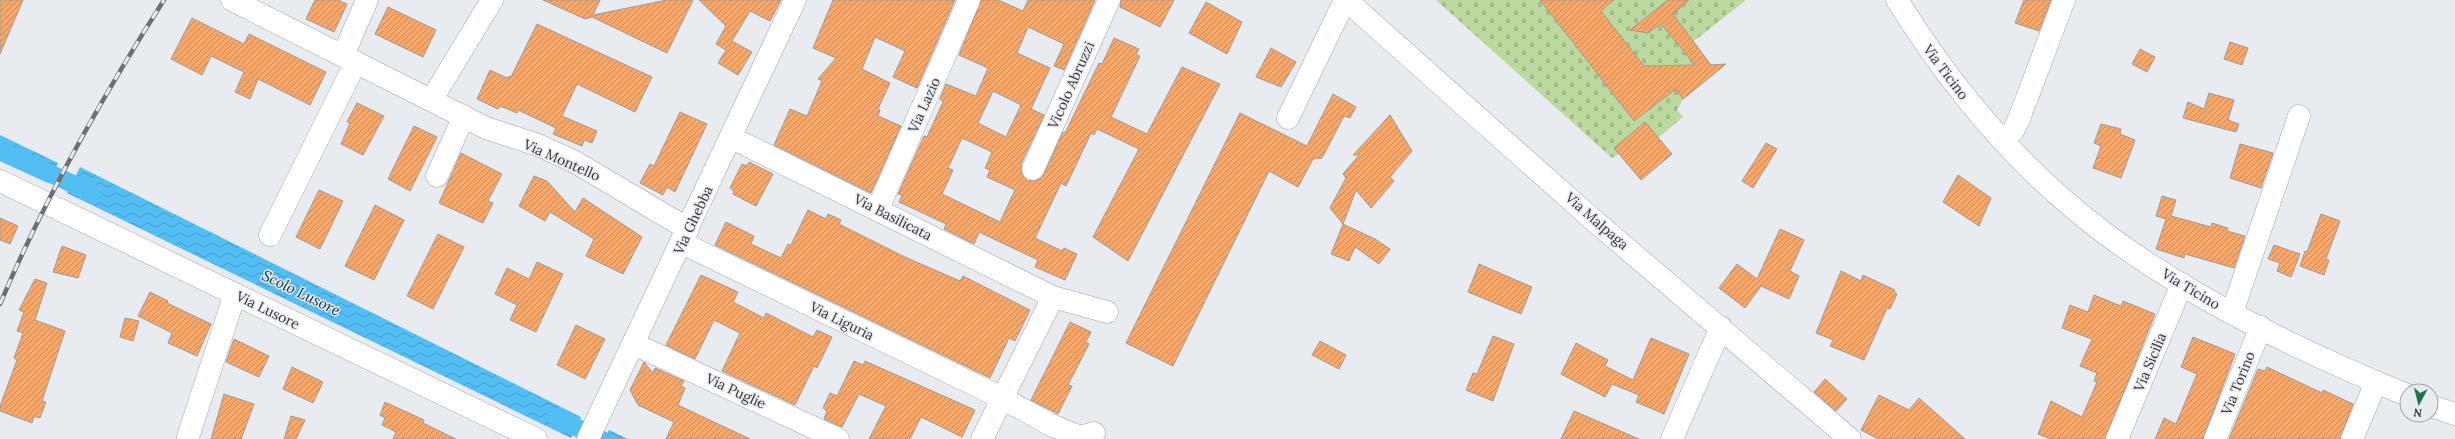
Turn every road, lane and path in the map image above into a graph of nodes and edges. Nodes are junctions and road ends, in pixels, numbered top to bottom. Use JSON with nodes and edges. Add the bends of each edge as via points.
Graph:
{"nodes":[{"id":1,"x":232,"y":0,"type":"edge"},
{"id":2,"x":367,"y":0,"type":"edge"},
{"id":3,"x":492,"y":0,"type":"edge"},
{"id":4,"x":795,"y":0,"type":"edge"},
{"id":5,"x":969,"y":0,"type":"edge"},
{"id":6,"x":1109,"y":0,"type":"edge"},
{"id":7,"x":1345,"y":0,"type":"edge"},
{"id":8,"x":1897,"y":0,"type":"edge"},
{"id":9,"x":2064,"y":0,"type":"edge"},
{"id":10,"x":349,"y":59,"type":"junction"},
{"id":11,"x":432,"y":99,"type":"junction"},
{"id":12,"x":464,"y":116,"type":"junction"},
{"id":13,"x":2299,"y":116,"type":"dead end"},
{"id":14,"x":1288,"y":118,"type":"dead end"},
{"id":15,"x":732,"y":138,"type":"junction"},
{"id":16,"x":2002,"y":140,"type":"junction"},
{"id":17,"x":1033,"y":169,"type":"dead end"},
{"id":18,"x":437,"y":176,"type":"dead end"},
{"id":19,"x":0,"y":181,"type":"edge"},
{"id":20,"x":878,"y":209,"type":"junction"},
{"id":21,"x":270,"y":235,"type":"dead end"},
{"id":22,"x":685,"y":236,"type":"junction"},
{"id":23,"x":2182,"y":284,"type":"junction"},
{"id":24,"x":235,"y":294,"type":"junction"},
{"id":25,"x":1053,"y":298,"type":"junction"},
{"id":26,"x":1107,"y":312,"type":"dead end"},
{"id":27,"x":2232,"y":313,"type":"junction"},
{"id":28,"x":1721,"y":327,"type":"junction"},
{"id":29,"x":2261,"y":327,"type":"junction"},
{"id":30,"x":634,"y":344,"type":"junction"},
{"id":31,"x":2376,"y":382,"type":"junction"},
{"id":32,"x":2399,"y":392,"type":"edge"},
{"id":33,"x":1002,"y":398,"type":"junction"},
{"id":34,"x":2439,"y":409,"type":"edge"},
{"id":35,"x":2455,"y":414,"type":"edge"},
{"id":36,"x":1094,"y":433,"type":"dead end"},
{"id":37,"x":188,"y":437,"type":"dead end"},
{"id":38,"x":536,"y":439,"type":"edge"},
{"id":39,"x":588,"y":439,"type":"edge"},
{"id":40,"x":838,"y":439,"type":"edge"},
{"id":41,"x":982,"y":439,"type":"edge"},
{"id":42,"x":1672,"y":439,"type":"edge"},
{"id":43,"x":1850,"y":439,"type":"edge"},
{"id":44,"x":2117,"y":439,"type":"edge"},
{"id":45,"x":2215,"y":439,"type":"edge"},
{"id":46,"x":2352,"y":439,"type":"edge"}],
"edges":[{"from":1,"to":10,"type":"street","name":"Via Montello"},
{"from":2,"to":10,"type":"street"},
{"from":3,"to":11,"type":"street"},
{"from":4,"to":15,"type":"street","name":"Via Ghebba"},
{"from":5,"to":20,"type":"street","name":"Via Lazio"},
{"from":6,"to":17,"type":"street","name":"Vicolo Abruzzi"},
{"from":7,"to":14,"type":"street"},
{"from":7,"to":28,"type":"street","name":"Via Malpaga","via":[[1591,218]]},
{"from":8,"to":16,"type":"street","name":"Via Ticino","via":[[1949,78]]},
{"from":9,"to":16,"type":"street","via":[[2019,119],[2013,131]]},
{"from":10,"to":11,"type":"street","name":"Via Montello"},
{"from":10,"to":21,"type":"street"},
{"from":11,"to":12,"type":"street","name":"Via Montello"},
{"from":12,"to":18,"type":"street"},
{"from":12,"to":22,"type":"street","name":"Via Montello","via":[[486,128],[575,162]]},
{"from":13,"to":27,"type":"street"},
{"from":15,"to":20,"type":"street","name":"Via Basilicata"},
{"from":15,"to":22,"type":"street","name":"Via Ghebba"},
{"from":16,"to":23,"type":"street","name":"Via Ticino","via":[[2050,188],[2107,235]]},
{"from":19,"to":24,"type":"street","name":"Via Lusore"},
{"from":20,"to":25,"type":"street","name":"Via Basilicata"},
{"from":22,"to":30,"type":"street","name":"Via Ghebba"},
{"from":22,"to":33,"type":"street","name":"Via Liguria"},
{"from":23,"to":27,"type":"street","name":"Via Ticino"},
{"from":23,"to":44,"type":"street","name":"Via Sicilia"},
{"from":24,"to":37,"type":"street"},
{"from":24,"to":38,"type":"street","name":"Via Lusore"},
{"from":25,"to":26,"type":"street"},
{"from":25,"to":33,"type":"street"},
{"from":27,"to":29,"type":"street","name":"Via Ticino"},
{"from":28,"to":42,"type":"street"},
{"from":28,"to":43,"type":"street","name":"Via Malpaga"},
{"from":29,"to":31,"type":"street","name":"Via Ticino"},
{"from":29,"to":45,"type":"street","name":"Via Torino"},
{"from":30,"to":39,"type":"street","name":"Via Ghebba"},
{"from":30,"to":40,"type":"street","name":"Via Puglie"},
{"from":31,"to":32,"type":"street","name":"Via Ticino"},
{"from":31,"to":46,"type":"street"},
{"from":33,"to":36,"type":"street","name":"Via Liguria","via":[[1051,425],[1080,437]]},
{"from":33,"to":41,"type":"street"},
{"from":34,"to":35,"type":"street"}]}
